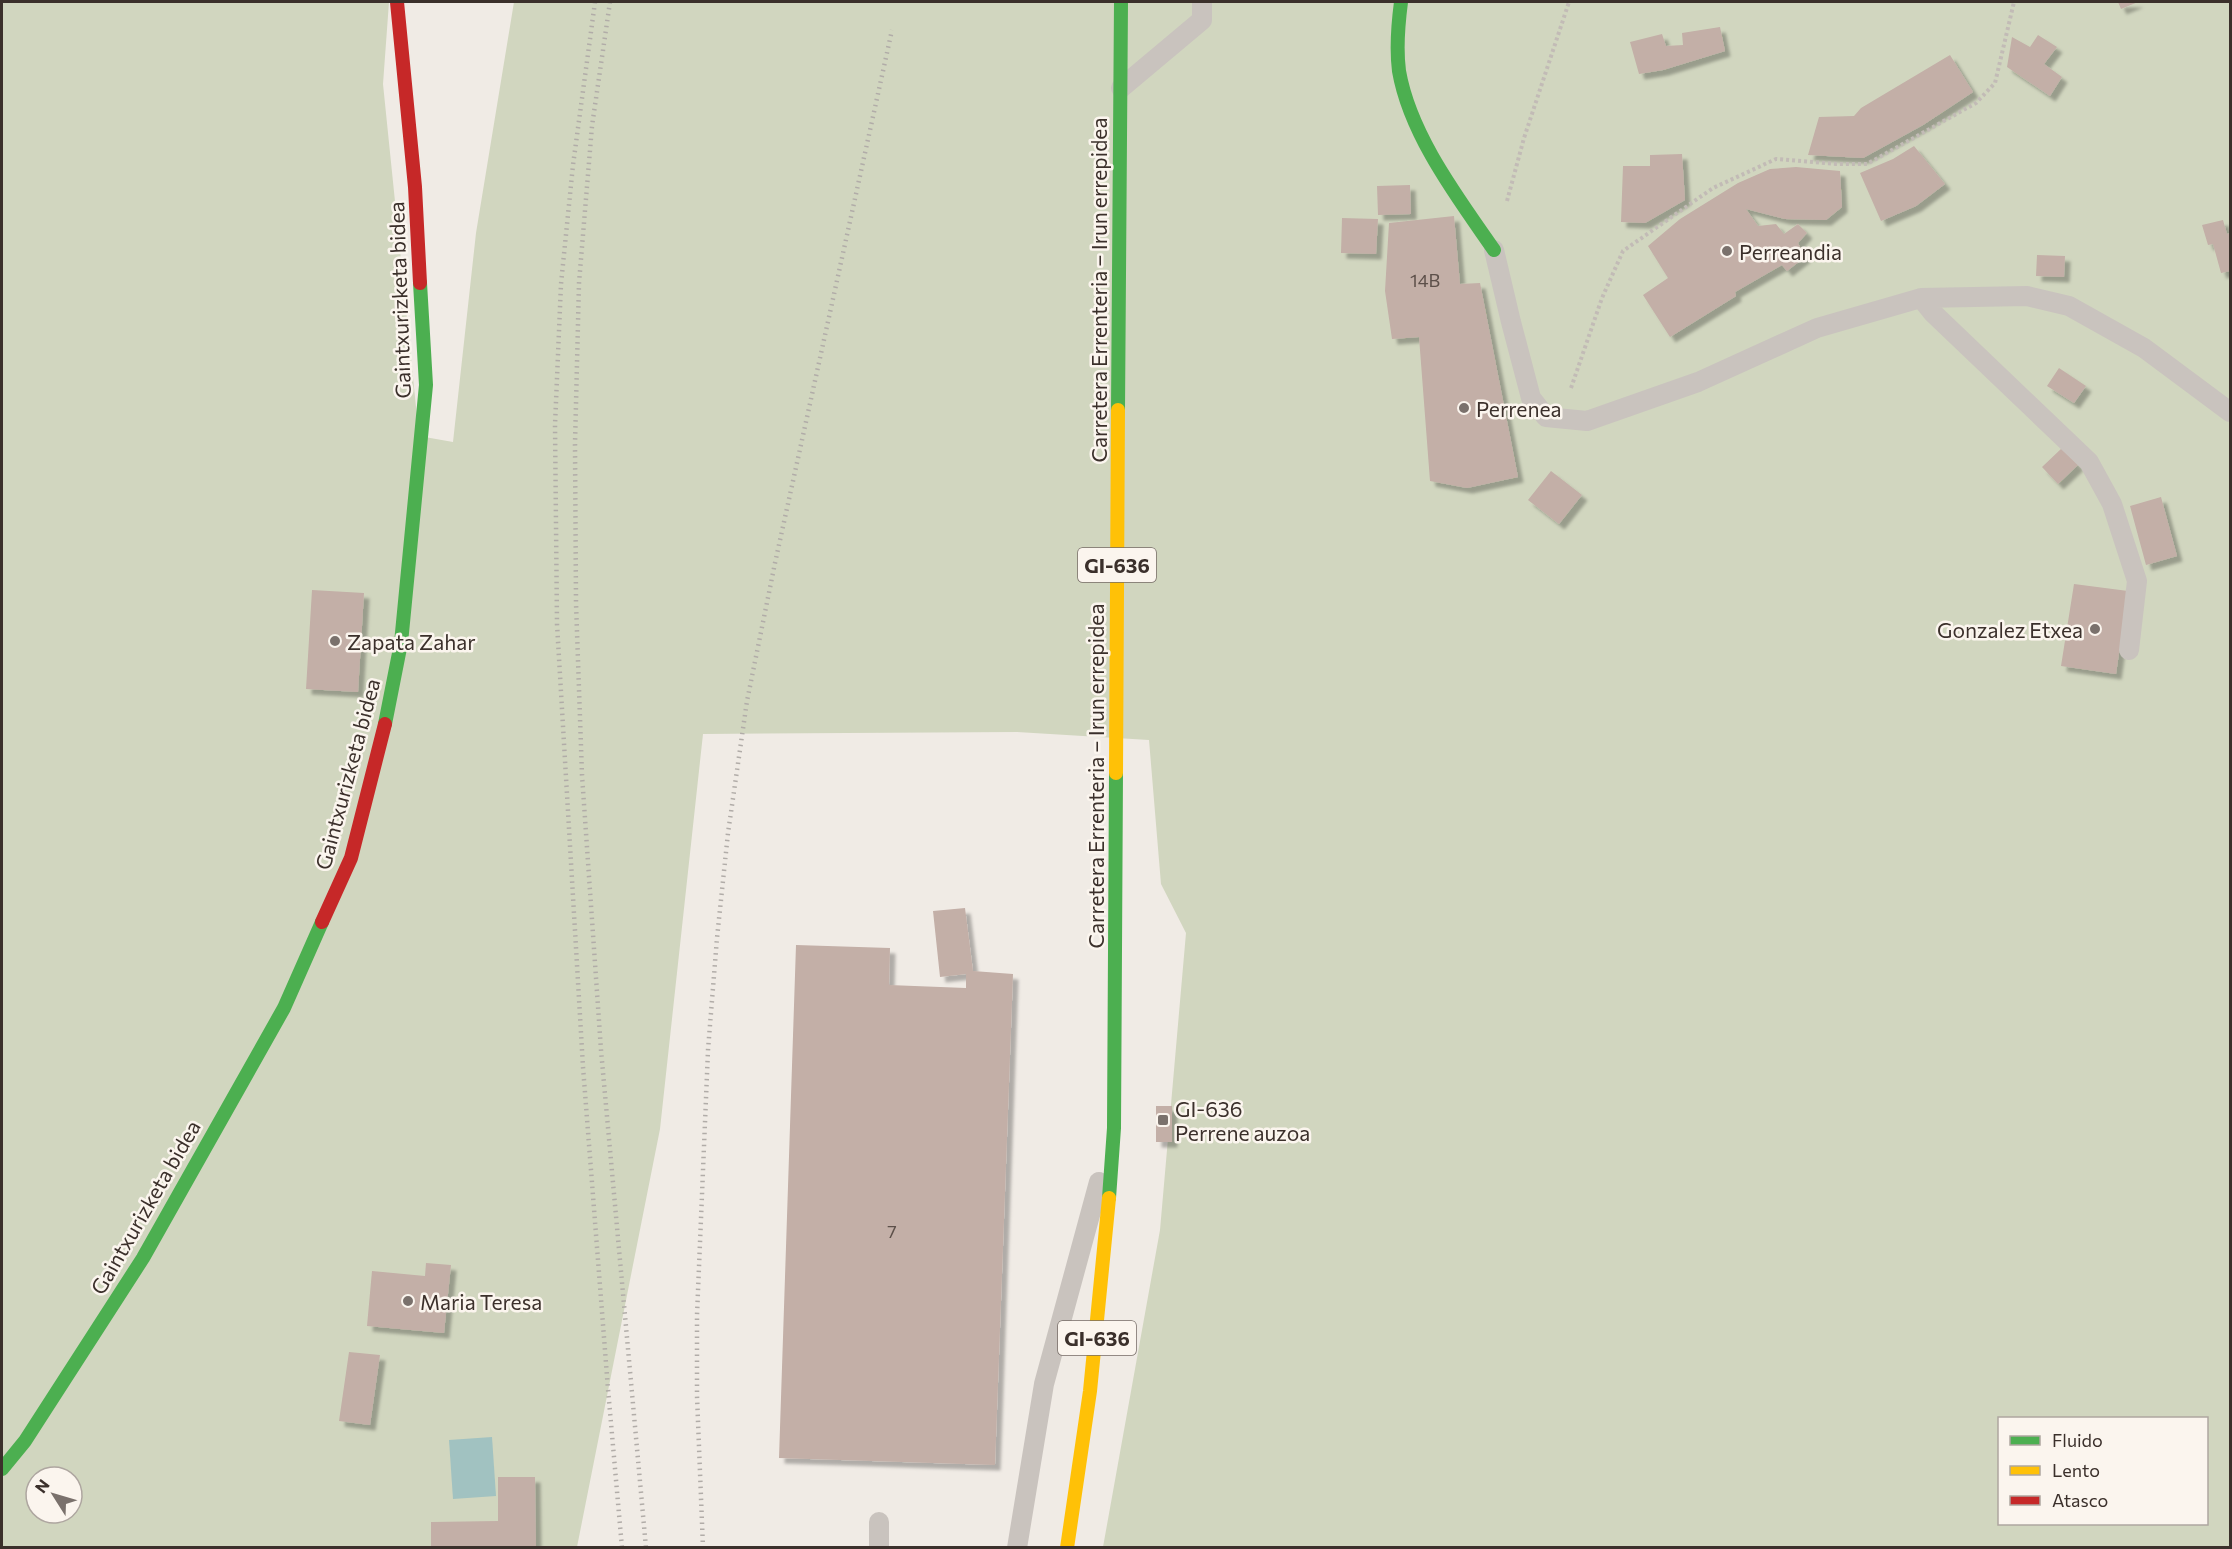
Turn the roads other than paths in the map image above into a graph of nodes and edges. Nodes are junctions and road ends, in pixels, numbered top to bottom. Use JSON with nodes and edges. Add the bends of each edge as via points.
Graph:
{"nodes":[{"id":1,"x":397,"y":2,"type":"edge"},
{"id":2,"x":1121,"y":2,"type":"edge"},
{"id":3,"x":1202,"y":2,"type":"edge"},
{"id":4,"x":1401,"y":2,"type":"edge"},
{"id":5,"x":1121,"y":88,"type":"junction"},
{"id":6,"x":1494,"y":250,"type":"joint"},
{"id":7,"x":1922,"y":298,"type":"junction"},
{"id":8,"x":2230,"y":412,"type":"edge"},
{"id":9,"x":2129,"y":650,"type":"dead end"},
{"id":10,"x":1114,"y":1128,"type":"junction"},
{"id":11,"x":2,"y":1468,"type":"edge"},
{"id":12,"x":879,"y":1522,"type":"dead end"},
{"id":13,"x":879,"y":1548,"type":"edge"},
{"id":14,"x":1017,"y":1548,"type":"edge"},
{"id":15,"x":1067,"y":1548,"type":"edge"}],
"edges":[{"from":1,"to":11,"type":"main road","name":"Gaintxurizketa bidea","via":[[415,187],[426,385],[401,643],[351,858],[284,1008],[143,1258],[25,1441]]},
{"from":2,"to":5,"type":"main road","name":"Carretera Errenteria – Irun errepidea","number":"GI-636"},
{"from":3,"to":5,"type":"lane","via":[[1202,20]]},
{"from":4,"to":6,"type":"main road","via":[[1400,78],[1410,107],[1428,151]]},
{"from":5,"to":10,"type":"main road","name":"Carretera Errenteria – Irun errepidea","number":"GI-636"},
{"from":6,"to":7,"type":"lane","via":[[1531,398],[1546,417],[1587,421],[1698,382],[1817,328]]},
{"from":7,"to":8,"type":"lane","via":[[2027,296],[2069,306],[2144,348]]},
{"from":7,"to":9,"type":"lane","via":[[2089,462],[2112,504],[2138,581]]},
{"from":10,"to":14,"type":"lane","via":[[1044,1384]]},
{"from":10,"to":15,"type":"main road","name":"Carretera Errenteria – Irun errepidea","number":"GI-636","via":[[1096,1347]]},
{"from":12,"to":13,"type":"lane"}]}
